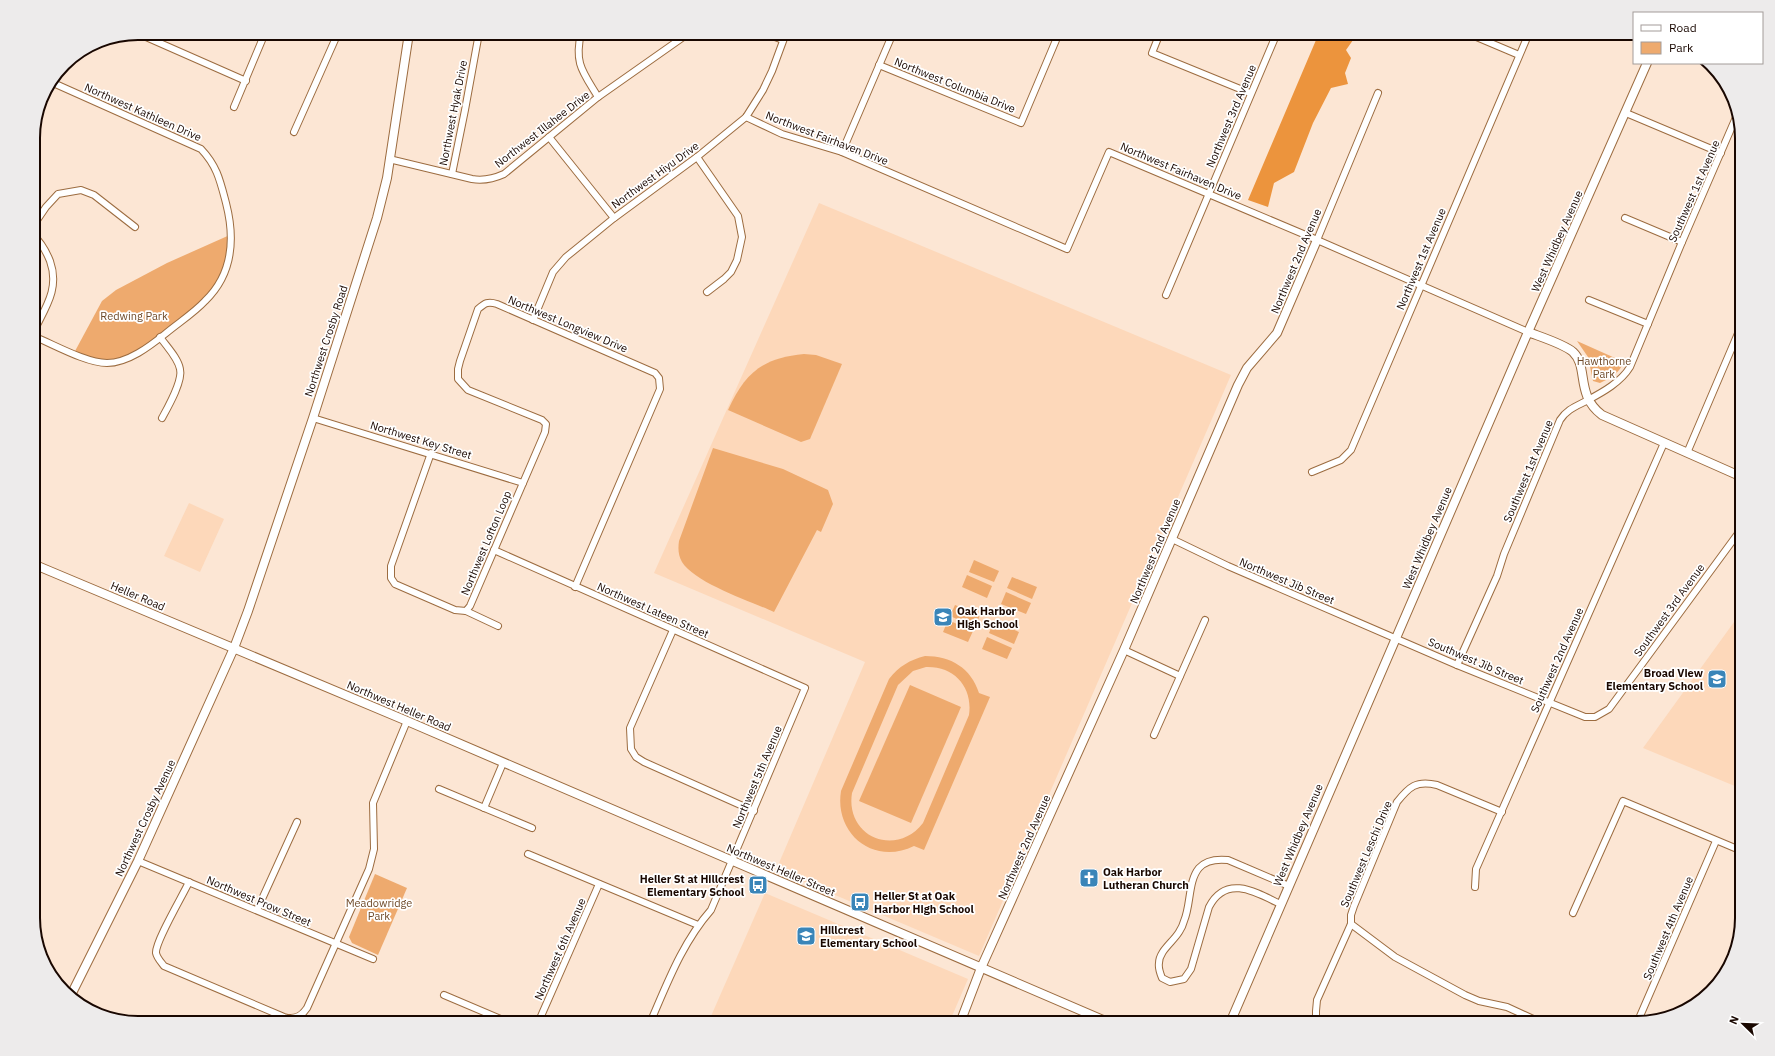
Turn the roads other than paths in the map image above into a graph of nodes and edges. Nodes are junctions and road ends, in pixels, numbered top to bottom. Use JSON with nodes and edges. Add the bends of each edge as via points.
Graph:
{"nodes":[{"id":1,"x":153,"y":40,"type":"edge"},
{"id":2,"x":262,"y":40,"type":"edge"},
{"id":3,"x":335,"y":40,"type":"edge"},
{"id":4,"x":408,"y":40,"type":"edge"},
{"id":5,"x":478,"y":40,"type":"edge"},
{"id":6,"x":580,"y":40,"type":"edge"},
{"id":7,"x":678,"y":40,"type":"edge"},
{"id":8,"x":783,"y":40,"type":"edge"},
{"id":9,"x":890,"y":40,"type":"edge"},
{"id":10,"x":1056,"y":40,"type":"edge"},
{"id":11,"x":1157,"y":40,"type":"edge"},
{"id":12,"x":1274,"y":40,"type":"edge"},
{"id":13,"x":1484,"y":40,"type":"edge"},
{"id":14,"x":1526,"y":40,"type":"edge"},
{"id":15,"x":1519,"y":55,"type":"junction"},
{"id":16,"x":1647,"y":64,"type":"edge"},
{"id":17,"x":879,"y":65,"type":"junction"},
{"id":18,"x":246,"y":81,"type":"junction"},
{"id":19,"x":55,"y":84,"type":"edge"},
{"id":20,"x":1250,"y":93,"type":"junction"},
{"id":21,"x":1378,"y":93,"type":"dead end"},
{"id":22,"x":598,"y":97,"type":"junction"},
{"id":23,"x":234,"y":108,"type":"dead end"},
{"id":24,"x":1626,"y":113,"type":"junction"},
{"id":25,"x":746,"y":117,"type":"junction"},
{"id":26,"x":1734,"y":123,"type":"edge"},
{"id":27,"x":294,"y":132,"type":"dead end"},
{"id":28,"x":549,"y":138,"type":"junction"},
{"id":29,"x":842,"y":152,"type":"junction"},
{"id":30,"x":1721,"y":153,"type":"junction"},
{"id":31,"x":697,"y":157,"type":"junction"},
{"id":32,"x":390,"y":159,"type":"junction"},
{"id":33,"x":452,"y":174,"type":"junction"},
{"id":34,"x":1209,"y":193,"type":"junction"},
{"id":35,"x":40,"y":216,"type":"edge"},
{"id":36,"x":614,"y":218,"type":"junction"},
{"id":37,"x":1625,"y":218,"type":"dead end"},
{"id":38,"x":135,"y":227,"type":"dead end"},
{"id":39,"x":1317,"y":240,"type":"junction"},
{"id":40,"x":40,"y":241,"type":"edge"},
{"id":41,"x":1682,"y":242,"type":"junction"},
{"id":42,"x":1420,"y":285,"type":"junction"},
{"id":43,"x":707,"y":292,"type":"dead end"},
{"id":44,"x":1166,"y":295,"type":"dead end"},
{"id":45,"x":1590,"y":300,"type":"dead end"},
{"id":46,"x":40,"y":319,"type":"edge"},
{"id":47,"x":533,"y":320,"type":"junction"},
{"id":48,"x":1648,"y":324,"type":"junction"},
{"id":49,"x":1528,"y":332,"type":"junction"},
{"id":50,"x":160,"y":337,"type":"junction"},
{"id":51,"x":40,"y":339,"type":"edge"},
{"id":52,"x":1735,"y":340,"type":"edge"},
{"id":53,"x":1588,"y":400,"type":"junction"},
{"id":54,"x":162,"y":418,"type":"dead end"},
{"id":55,"x":313,"y":418,"type":"junction"},
{"id":56,"x":1664,"y":443,"type":"junction"},
{"id":57,"x":431,"y":453,"type":"junction"},
{"id":58,"x":1687,"y":453,"type":"junction"},
{"id":59,"x":1312,"y":472,"type":"dead end"},
{"id":60,"x":1735,"y":474,"type":"edge"},
{"id":61,"x":523,"y":483,"type":"junction"},
{"id":62,"x":1735,"y":538,"type":"edge"},
{"id":63,"x":1172,"y":539,"type":"junction"},
{"id":64,"x":494,"y":550,"type":"junction"},
{"id":65,"x":40,"y":567,"type":"edge"},
{"id":66,"x":575,"y":587,"type":"junction"},
{"id":67,"x":466,"y":611,"type":"junction"},
{"id":68,"x":1205,"y":620,"type":"dead end"},
{"id":69,"x":498,"y":626,"type":"dead end"},
{"id":70,"x":673,"y":630,"type":"junction"},
{"id":71,"x":1395,"y":638,"type":"junction"},
{"id":72,"x":234,"y":648,"type":"junction"},
{"id":73,"x":1124,"y":650,"type":"junction"},
{"id":74,"x":1457,"y":664,"type":"junction"},
{"id":75,"x":1180,"y":676,"type":"junction"},
{"id":76,"x":805,"y":688,"type":"joint"},
{"id":77,"x":1549,"y":703,"type":"junction"},
{"id":78,"x":407,"y":721,"type":"junction"},
{"id":79,"x":1154,"y":736,"type":"dead end"},
{"id":80,"x":503,"y":763,"type":"junction"},
{"id":81,"x":554,"y":785,"type":"joint"},
{"id":82,"x":439,"y":789,"type":"dead end"},
{"id":83,"x":484,"y":808,"type":"junction"},
{"id":84,"x":754,"y":811,"type":"junction"},
{"id":85,"x":1502,"y":812,"type":"junction"},
{"id":86,"x":297,"y":822,"type":"dead end"},
{"id":87,"x":532,"y":828,"type":"dead end"},
{"id":88,"x":1716,"y":840,"type":"junction"},
{"id":89,"x":1735,"y":848,"type":"edge"},
{"id":90,"x":528,"y":854,"type":"dead end"},
{"id":91,"x":138,"y":861,"type":"junction"},
{"id":92,"x":732,"y":861,"type":"junction"},
{"id":93,"x":189,"y":882,"type":"junction"},
{"id":94,"x":599,"y":884,"type":"junction"},
{"id":95,"x":1289,"y":886,"type":"junction"},
{"id":96,"x":1475,"y":887,"type":"dead end"},
{"id":97,"x":1280,"y":904,"type":"junction"},
{"id":98,"x":257,"y":910,"type":"junction"},
{"id":99,"x":1573,"y":913,"type":"dead end"},
{"id":100,"x":1351,"y":924,"type":"junction"},
{"id":101,"x":698,"y":925,"type":"junction"},
{"id":102,"x":336,"y":944,"type":"junction"},
{"id":103,"x":373,"y":959,"type":"dead end"},
{"id":104,"x":981,"y":968,"type":"junction"},
{"id":105,"x":73,"y":991,"type":"edge"},
{"id":106,"x":444,"y":995,"type":"dead end"},
{"id":107,"x":282,"y":1016,"type":"edge"},
{"id":108,"x":298,"y":1016,"type":"edge"},
{"id":109,"x":494,"y":1016,"type":"edge"},
{"id":110,"x":541,"y":1016,"type":"edge"},
{"id":111,"x":653,"y":1016,"type":"edge"},
{"id":112,"x":963,"y":1016,"type":"edge"},
{"id":113,"x":1094,"y":1016,"type":"edge"},
{"id":114,"x":1233,"y":1016,"type":"edge"},
{"id":115,"x":1316,"y":1016,"type":"edge"},
{"id":116,"x":1527,"y":1016,"type":"edge"},
{"id":117,"x":1643,"y":1016,"type":"edge"}],
"edges":[{"from":1,"to":18,"type":"street"},
{"from":2,"to":18,"type":"street"},
{"from":3,"to":27,"type":"street"},
{"from":4,"to":32,"type":"street","name":"Northwest Crosby Road"},
{"from":5,"to":33,"type":"street","name":"Northwest Hyak Drive"},
{"from":6,"to":22,"type":"street","via":[[577,55],[579,62]]},
{"from":7,"to":22,"type":"street","name":"Northwest Illahee Drive"},
{"from":8,"to":25,"type":"street","name":"Northwest Hiyu Drive","via":[[772,72]]},
{"from":9,"to":17,"type":"street"},
{"from":10,"to":17,"type":"street","name":"Northwest Columbia Drive","via":[[1021,123]]},
{"from":11,"to":20,"type":"street","via":[[1152,53]]},
{"from":12,"to":20,"type":"street","name":"Northwest 3rd Avenue"},
{"from":13,"to":15,"type":"street"},
{"from":14,"to":15,"type":"street","name":"Northwest 1st Avenue"},
{"from":15,"to":42,"type":"street","name":"Northwest 1st Avenue"},
{"from":16,"to":24,"type":"street","name":"West Whidbey Avenue"},
{"from":17,"to":29,"type":"street"},
{"from":18,"to":23,"type":"street"},
{"from":19,"to":50,"type":"street","name":"Northwest Kathleen Drive","via":[[201,149],[212,160],[220,178],[232,236],[226,270],[206,301]]},
{"from":20,"to":34,"type":"street","name":"Northwest 3rd Avenue"},
{"from":21,"to":39,"type":"street","name":"Northwest 2nd Avenue"},
{"from":22,"to":28,"type":"street","name":"Northwest Illahee Drive"},
{"from":24,"to":30,"type":"street"},
{"from":24,"to":49,"type":"street","name":"West Whidbey Avenue"},
{"from":25,"to":29,"type":"street","name":"Northwest Fairhaven Drive","via":[[782,134]]},
{"from":25,"to":31,"type":"street","name":"Northwest Hiyu Drive"},
{"from":26,"to":30,"type":"street","name":"Southwest 1st Avenue"},
{"from":28,"to":33,"type":"street","name":"Northwest Illahee Drive","via":[[504,174],[493,179],[472,179]]},
{"from":28,"to":36,"type":"street"},
{"from":29,"to":34,"type":"street","name":"Northwest Fairhaven Drive","via":[[1067,249],[1109,152]]},
{"from":30,"to":41,"type":"street","name":"Southwest 1st Avenue"},
{"from":31,"to":36,"type":"street","name":"Northwest Hiyu Drive"},
{"from":31,"to":43,"type":"street","via":[[738,216],[742,237],[737,260],[731,272]]},
{"from":32,"to":33,"type":"street","name":"Northwest Illahee Drive"},
{"from":32,"to":55,"type":"street","name":"Northwest Crosby Road","via":[[377,218]]},
{"from":34,"to":39,"type":"street","name":"Northwest Fairhaven Drive"},
{"from":34,"to":44,"type":"street","name":"Northwest 3rd Avenue"},
{"from":35,"to":38,"type":"street","via":[[58,194],[80,190],[94,195]]},
{"from":36,"to":47,"type":"street","name":"Northwest Hiyu Drive","via":[[557,265]]},
{"from":37,"to":41,"type":"street"},
{"from":39,"to":42,"type":"street","name":"Northwest Fairhaven Drive"},
{"from":39,"to":63,"type":"street","name":"Northwest 2nd Avenue","via":[[1277,333],[1247,368],[1241,379]]},
{"from":40,"to":46,"type":"street","via":[[53,270],[54,286]]},
{"from":41,"to":48,"type":"street","name":"Southwest 1st Avenue"},
{"from":42,"to":49,"type":"street","name":"Northwest Fairhaven Drive"},
{"from":42,"to":59,"type":"street","name":"Northwest 1st Avenue","via":[[1351,450],[1341,460]]},
{"from":45,"to":48,"type":"street"},
{"from":47,"to":61,"type":"street","name":"Northwest Longview Drive","via":[[497,304],[484,304],[474,318],[458,369],[458,379],[468,390],[534,416],[546,424],[546,432]]},
{"from":47,"to":66,"type":"street","name":"Northwest Longview Drive","via":[[649,370],[655,373],[660,383],[660,389]]},
{"from":48,"to":53,"type":"street","name":"Southwest 1st Avenue","via":[[1624,377]]},
{"from":49,"to":53,"type":"street","via":[[1567,348],[1576,356]]},
{"from":49,"to":71,"type":"street","name":"West Whidbey Avenue"},
{"from":50,"to":51,"type":"street","name":"Northwest Kathleen Drive","via":[[125,360],[107,363],[89,360]]},
{"from":50,"to":54,"type":"street","via":[[181,370],[176,393]]},
{"from":52,"to":58,"type":"street"},
{"from":53,"to":56,"type":"street","via":[[1602,415]]},
{"from":53,"to":74,"type":"street","name":"Southwest 1st Avenue","via":[[1572,407],[1560,420],[1497,576]]},
{"from":55,"to":57,"type":"street","name":"Northwest Key Street"},
{"from":55,"to":72,"type":"street","name":"Northwest Crosby Road"},
{"from":56,"to":58,"type":"street"},
{"from":56,"to":77,"type":"street","name":"Southwest 2nd Avenue"},
{"from":57,"to":61,"type":"street","name":"Northwest Key Street"},
{"from":57,"to":67,"type":"street","name":"Northwest Lofton Loop","via":[[390,575],[395,584],[455,610]]},
{"from":58,"to":60,"type":"street"},
{"from":61,"to":64,"type":"street","name":"Northwest Lofton Loop"},
{"from":62,"to":77,"type":"street","name":"Southwest 3rd Avenue","via":[[1609,709],[1595,717],[1586,717]]},
{"from":63,"to":71,"type":"street","name":"Northwest Jib Street"},
{"from":63,"to":73,"type":"street","name":"Northwest 2nd Avenue"},
{"from":64,"to":66,"type":"street","name":"Northwest Lateen Street"},
{"from":64,"to":67,"type":"street","name":"Northwest Lofton Loop"},
{"from":65,"to":72,"type":"street","name":"Heller Road"},
{"from":66,"to":70,"type":"street","name":"Northwest Lateen Street"},
{"from":67,"to":69,"type":"street"},
{"from":68,"to":75,"type":"street"},
{"from":70,"to":76,"type":"street","name":"Northwest Lateen Street"},
{"from":70,"to":84,"type":"street","via":[[630,728],[631,749],[636,757],[644,762]]},
{"from":71,"to":74,"type":"street","name":"Southwest Jib Street"},
{"from":71,"to":95,"type":"street","name":"West Whidbey Avenue"},
{"from":72,"to":78,"type":"street","name":"Northwest Heller Road"},
{"from":72,"to":91,"type":"street","name":"Northwest Crosby Avenue"},
{"from":73,"to":75,"type":"street"},
{"from":73,"to":104,"type":"street","name":"Northwest 2nd Avenue"},
{"from":74,"to":77,"type":"street","name":"Southwest Jib Street"},
{"from":75,"to":79,"type":"street"},
{"from":76,"to":84,"type":"street","name":"Northwest 5th Avenue"},
{"from":77,"to":85,"type":"street","name":"Southwest 2nd Avenue"},
{"from":78,"to":80,"type":"street","name":"Northwest Heller Road"},
{"from":78,"to":102,"type":"street","via":[[373,803],[374,849],[370,869]]},
{"from":80,"to":81,"type":"street","name":"Northwest Heller Road"},
{"from":80,"to":83,"type":"street"},
{"from":81,"to":92,"type":"street","name":"Northwest Heller Street"},
{"from":82,"to":83,"type":"street"},
{"from":83,"to":87,"type":"street"},
{"from":84,"to":92,"type":"street","name":"Northwest 5th Avenue"},
{"from":85,"to":96,"type":"street","name":"Southwest 2nd Avenue","via":[[1476,869]]},
{"from":85,"to":100,"type":"street","name":"Southwest Leschi Drive","via":[[1437,785],[1417,784],[1408,789],[1397,802],[1354,906]]},
{"from":86,"to":98,"type":"street"},
{"from":88,"to":89,"type":"street"},
{"from":88,"to":99,"type":"street","via":[[1623,801]]},
{"from":88,"to":117,"type":"street","name":"Southwest 4th Avenue"},
{"from":90,"to":94,"type":"street"},
{"from":91,"to":93,"type":"street","name":"Northwest Prow Street"},
{"from":91,"to":105,"type":"street","name":"Northwest Crosby Avenue"},
{"from":92,"to":101,"type":"street","name":"Northwest 5th Avenue","via":[[711,910]]},
{"from":92,"to":104,"type":"street","name":"Northwest Heller Street"},
{"from":93,"to":98,"type":"street","name":"Northwest Prow Street"},
{"from":93,"to":107,"type":"street","via":[[158,943],[156,954],[160,961],[164,966]]},
{"from":94,"to":101,"type":"street"},
{"from":94,"to":110,"type":"street","name":"Northwest 6th Avenue"},
{"from":95,"to":97,"type":"street","name":"West Whidbey Avenue"},
{"from":95,"to":97,"type":"street","via":[[1228,860],[1218,859],[1200,868],[1191,887],[1185,920],[1158,962],[1162,978],[1170,982],[1184,979],[1191,969],[1209,907],[1213,899],[1225,890],[1249,889]]},
{"from":97,"to":114,"type":"street","name":"West Whidbey Avenue"},
{"from":98,"to":102,"type":"street","name":"Northwest Prow Street"},
{"from":100,"to":115,"type":"street","name":"Southwest Leschi Drive","via":[[1317,1000]]},
{"from":100,"to":116,"type":"street","via":[[1395,957],[1465,995],[1507,1007]]},
{"from":101,"to":111,"type":"street","name":"Northwest 5th Avenue","via":[[683,950]]},
{"from":102,"to":103,"type":"street","name":"Northwest Prow Street"},
{"from":102,"to":108,"type":"street","via":[[304,1012]]},
{"from":104,"to":112,"type":"street","name":"Northwest 2nd Avenue"},
{"from":104,"to":113,"type":"street","name":"Northwest Heller Street"},
{"from":106,"to":109,"type":"street"}]}
